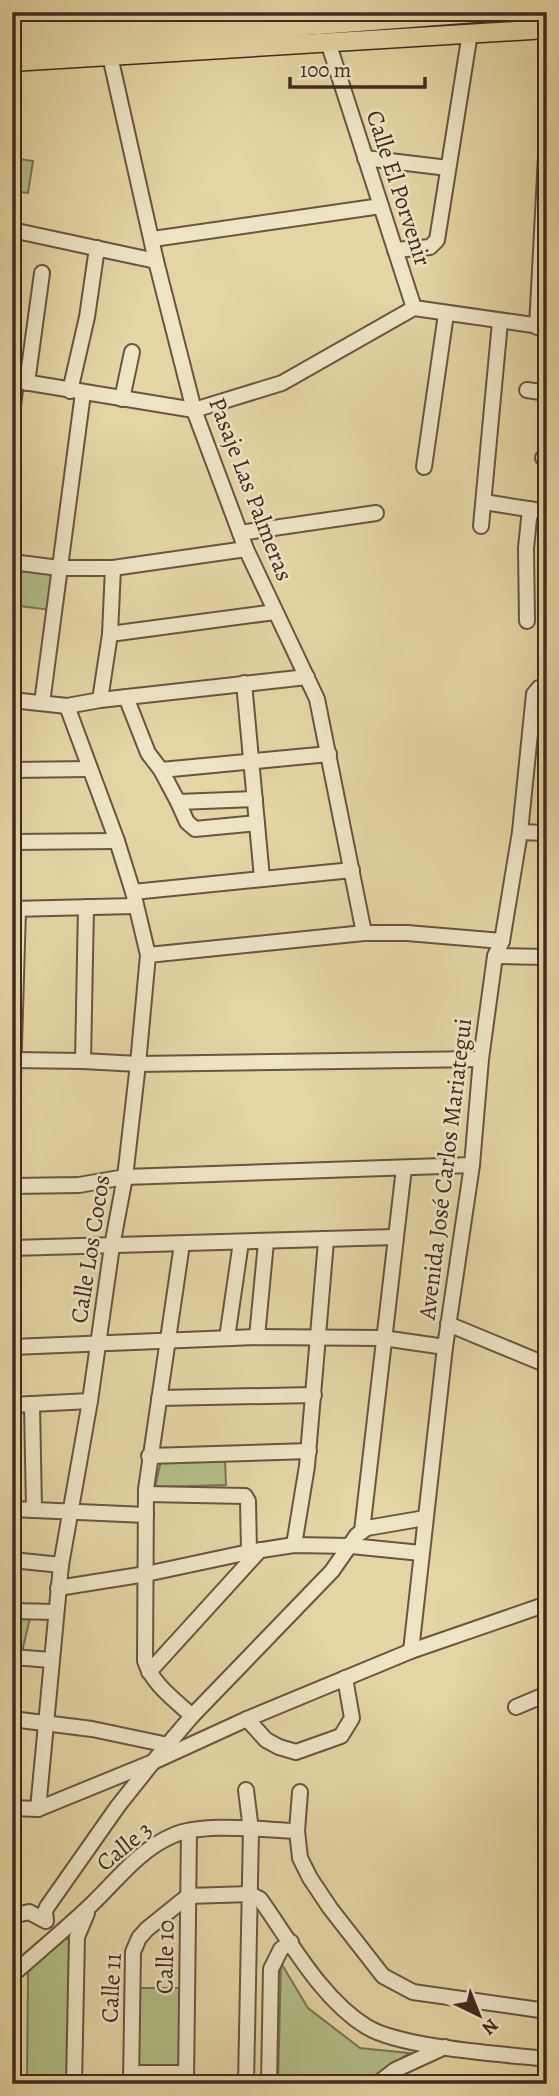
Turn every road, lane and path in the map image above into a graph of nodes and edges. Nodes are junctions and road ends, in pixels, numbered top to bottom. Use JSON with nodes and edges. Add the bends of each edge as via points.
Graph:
{"nodes":[{"id":1,"x":108,"y":12,"type":"edge"},
{"id":2,"x":482,"y":12,"type":"edge"},
{"id":3,"x":317,"y":13,"type":"edge"},
{"id":4,"x":12,"y":18,"type":"edge"},
{"id":5,"x":547,"y":29,"type":"edge"},
{"id":6,"x":12,"y":33,"type":"edge"},
{"id":7,"x":470,"y":33,"type":"junction"},
{"id":8,"x":328,"y":42,"type":"junction"},
{"id":9,"x":12,"y":48,"type":"edge"},
{"id":10,"x":110,"y":56,"type":"junction"},
{"id":11,"x":12,"y":62,"type":"edge"},
{"id":12,"x":547,"y":137,"type":"edge"},
{"id":13,"x":365,"y":158,"type":"junction"},
{"id":14,"x":448,"y":168,"type":"junction"},
{"id":15,"x":546,"y":173,"type":"edge"},
{"id":16,"x":381,"y":206,"type":"junction"},
{"id":17,"x":545,"y":225,"type":"edge"},
{"id":18,"x":12,"y":230,"type":"edge"},
{"id":19,"x":153,"y":239,"type":"junction"},
{"id":20,"x":97,"y":248,"type":"junction"},
{"id":21,"x":395,"y":250,"type":"junction"},
{"id":22,"x":156,"y":261,"type":"junction"},
{"id":23,"x":42,"y":273,"type":"dead end"},
{"id":24,"x":543,"y":278,"type":"edge"},
{"id":25,"x":414,"y":308,"type":"junction"},
{"id":26,"x":446,"y":314,"type":"junction"},
{"id":27,"x":500,"y":322,"type":"junction"},
{"id":28,"x":542,"y":327,"type":"edge"},
{"id":29,"x":132,"y":352,"type":"dead end"},
{"id":30,"x":18,"y":382,"type":"edge"},
{"id":31,"x":527,"y":390,"type":"dead end"},
{"id":32,"x":77,"y":392,"type":"junction"},
{"id":33,"x":547,"y":393,"type":"edge"},
{"id":34,"x":122,"y":399,"type":"junction"},
{"id":35,"x":194,"y":410,"type":"junction"},
{"id":36,"x":12,"y":415,"type":"edge"},
{"id":37,"x":424,"y":467,"type":"dead end"},
{"id":38,"x":484,"y":502,"type":"junction"},
{"id":39,"x":530,"y":509,"type":"junction"},
{"id":40,"x":547,"y":512,"type":"edge"},
{"id":41,"x":376,"y":513,"type":"dead end"},
{"id":42,"x":481,"y":526,"type":"dead end"},
{"id":43,"x":240,"y":533,"type":"junction"},
{"id":44,"x":246,"y":549,"type":"junction"},
{"id":45,"x":12,"y":562,"type":"edge"},
{"id":46,"x":59,"y":568,"type":"junction"},
{"id":47,"x":113,"y":568,"type":"junction"},
{"id":48,"x":275,"y":612,"type":"junction"},
{"id":49,"x":527,"y":621,"type":"dead end"},
{"id":50,"x":110,"y":634,"type":"junction"},
{"id":51,"x":307,"y":677,"type":"junction"},
{"id":52,"x":244,"y":683,"type":"junction"},
{"id":53,"x":547,"y":685,"type":"edge"},
{"id":54,"x":126,"y":697,"type":"junction"},
{"id":55,"x":12,"y":700,"type":"edge"},
{"id":56,"x":100,"y":700,"type":"junction"},
{"id":57,"x":42,"y":703,"type":"junction"},
{"id":58,"x":67,"y":706,"type":"junction"},
{"id":59,"x":329,"y":754,"type":"junction"},
{"id":60,"x":251,"y":760,"type":"junction"},
{"id":61,"x":89,"y":769,"type":"junction"},
{"id":62,"x":161,"y":769,"type":"junction"},
{"id":63,"x":12,"y":770,"type":"edge"},
{"id":64,"x":255,"y":799,"type":"junction"},
{"id":65,"x":178,"y":802,"type":"junction"},
{"id":66,"x":257,"y":823,"type":"junction"},
{"id":67,"x":520,"y":832,"type":"junction"},
{"id":68,"x":547,"y":833,"type":"edge"},
{"id":69,"x":117,"y":841,"type":"junction"},
{"id":70,"x":12,"y":842,"type":"edge"},
{"id":71,"x":352,"y":870,"type":"junction"},
{"id":72,"x":262,"y":878,"type":"junction"},
{"id":73,"x":134,"y":899,"type":"junction"},
{"id":74,"x":86,"y":907,"type":"junction"},
{"id":75,"x":15,"y":909,"type":"edge"},
{"id":76,"x":364,"y":933,"type":"junction"},
{"id":77,"x":502,"y":941,"type":"junction"},
{"id":78,"x":148,"y":955,"type":"junction"},
{"id":79,"x":495,"y":956,"type":"junction"},
{"id":80,"x":547,"y":957,"type":"edge"},
{"id":81,"x":13,"y":1059,"type":"edge"},
{"id":82,"x":481,"y":1059,"type":"junction"},
{"id":83,"x":83,"y":1061,"type":"junction"},
{"id":84,"x":138,"y":1064,"type":"junction"},
{"id":85,"x":12,"y":1114,"type":"edge"},
{"id":86,"x":472,"y":1165,"type":"junction"},
{"id":87,"x":404,"y":1168,"type":"junction"},
{"id":88,"x":125,"y":1177,"type":"junction"},
{"id":89,"x":12,"y":1186,"type":"edge"},
{"id":90,"x":395,"y":1237,"type":"junction"},
{"id":91,"x":326,"y":1241,"type":"junction"},
{"id":92,"x":241,"y":1242,"type":"junction"},
{"id":93,"x":266,"y":1242,"type":"junction"},
{"id":94,"x":183,"y":1244,"type":"junction"},
{"id":95,"x":112,"y":1246,"type":"junction"},
{"id":96,"x":12,"y":1248,"type":"edge"},
{"id":97,"x":448,"y":1324,"type":"junction"},
{"id":98,"x":257,"y":1337,"type":"junction"},
{"id":99,"x":228,"y":1338,"type":"junction"},
{"id":100,"x":383,"y":1338,"type":"junction"},
{"id":101,"x":169,"y":1339,"type":"junction"},
{"id":102,"x":317,"y":1339,"type":"junction"},
{"id":103,"x":97,"y":1344,"type":"junction"},
{"id":104,"x":12,"y":1347,"type":"edge"},
{"id":105,"x":444,"y":1347,"type":"junction"},
{"id":106,"x":547,"y":1364,"type":"edge"},
{"id":107,"x":314,"y":1395,"type":"junction"},
{"id":108,"x":159,"y":1398,"type":"junction"},
{"id":109,"x":89,"y":1401,"type":"junction"},
{"id":110,"x":32,"y":1404,"type":"junction"},
{"id":111,"x":12,"y":1405,"type":"edge"},
{"id":112,"x":309,"y":1451,"type":"junction"},
{"id":113,"x":149,"y":1456,"type":"junction"},
{"id":114,"x":146,"y":1494,"type":"junction"},
{"id":115,"x":12,"y":1509,"type":"edge"},
{"id":116,"x":34,"y":1510,"type":"junction"},
{"id":117,"x":69,"y":1512,"type":"junction"},
{"id":118,"x":146,"y":1515,"type":"junction"},
{"id":119,"x":425,"y":1518,"type":"junction"},
{"id":120,"x":362,"y":1531,"type":"junction"},
{"id":121,"x":295,"y":1545,"type":"junction"},
{"id":122,"x":351,"y":1546,"type":"junction"},
{"id":123,"x":254,"y":1551,"type":"junction"},
{"id":124,"x":421,"y":1553,"type":"junction"},
{"id":125,"x":12,"y":1560,"type":"edge"},
{"id":126,"x":61,"y":1565,"type":"junction"},
{"id":127,"x":146,"y":1574,"type":"junction"},
{"id":128,"x":58,"y":1588,"type":"junction"},
{"id":129,"x":547,"y":1604,"type":"edge"},
{"id":130,"x":12,"y":1611,"type":"edge"},
{"id":131,"x":56,"y":1612,"type":"junction"},
{"id":132,"x":411,"y":1651,"type":"junction"},
{"id":133,"x":12,"y":1657,"type":"edge"},
{"id":134,"x":51,"y":1660,"type":"junction"},
{"id":135,"x":149,"y":1672,"type":"junction"},
{"id":136,"x":345,"y":1678,"type":"junction"},
{"id":137,"x":547,"y":1694,"type":"edge"},
{"id":138,"x":516,"y":1707,"type":"dead end"},
{"id":139,"x":192,"y":1716,"type":"junction"},
{"id":140,"x":12,"y":1719,"type":"edge"},
{"id":141,"x":247,"y":1719,"type":"junction"},
{"id":142,"x":44,"y":1723,"type":"junction"},
{"id":143,"x":168,"y":1745,"type":"junction"},
{"id":144,"x":153,"y":1762,"type":"junction"},
{"id":145,"x":108,"y":1781,"type":"junction"},
{"id":146,"x":246,"y":1790,"type":"dead end"},
{"id":147,"x":300,"y":1791,"type":"dead end"},
{"id":148,"x":118,"y":1806,"type":"junction"},
{"id":149,"x":12,"y":1808,"type":"edge"},
{"id":150,"x":38,"y":1809,"type":"junction"},
{"id":151,"x":251,"y":1830,"type":"junction"},
{"id":152,"x":189,"y":1831,"type":"junction"},
{"id":153,"x":296,"y":1831,"type":"junction"},
{"id":154,"x":250,"y":1894,"type":"junction"},
{"id":155,"x":188,"y":1896,"type":"junction"},
{"id":156,"x":12,"y":1916,"type":"edge"},
{"id":157,"x":46,"y":1921,"type":"junction"},
{"id":158,"x":66,"y":1933,"type":"junction"},
{"id":159,"x":291,"y":1942,"type":"junction"},
{"id":160,"x":12,"y":1975,"type":"edge"},
{"id":161,"x":547,"y":2011,"type":"edge"},
{"id":162,"x":446,"y":2047,"type":"junction"},
{"id":163,"x":547,"y":2060,"type":"edge"},
{"id":164,"x":547,"y":2071,"type":"edge"},
{"id":165,"x":131,"y":2078,"type":"edge"},
{"id":166,"x":186,"y":2079,"type":"edge"},
{"id":167,"x":74,"y":2084,"type":"edge"},
{"id":168,"x":246,"y":2084,"type":"edge"},
{"id":169,"x":270,"y":2084,"type":"edge"},
{"id":170,"x":377,"y":2084,"type":"edge"},
{"id":171,"x":545,"y":2084,"type":"edge"}],
"edges":[{"from":1,"to":4,"type":"main road"},
{"from":2,"to":9,"type":"highway"},
{"from":3,"to":6,"type":"highway"},
{"from":5,"to":7,"type":"main road"},
{"from":7,"to":8,"type":"main road"},
{"from":7,"to":14,"type":"street"},
{"from":8,"to":10,"type":"main road"},
{"from":8,"to":13,"type":"street","name":"Calle El Porvenir"},
{"from":10,"to":11,"type":"main road"},
{"from":10,"to":19,"type":"street","name":"Pasaje Las Palmeras"},
{"from":12,"to":15,"type":"street"},
{"from":13,"to":14,"type":"street"},
{"from":13,"to":16,"type":"street","name":"Calle El Porvenir"},
{"from":14,"to":21,"type":"street","via":[[435,245]]},
{"from":15,"to":17,"type":"street"},
{"from":16,"to":19,"type":"street"},
{"from":16,"to":21,"type":"street","name":"Calle El Porvenir"},
{"from":17,"to":24,"type":"street"},
{"from":18,"to":20,"type":"street"},
{"from":19,"to":22,"type":"street","name":"Pasaje Las Palmeras"},
{"from":20,"to":22,"type":"street"},
{"from":20,"to":32,"type":"street"},
{"from":21,"to":25,"type":"street","name":"Calle El Porvenir"},
{"from":22,"to":35,"type":"street","name":"Pasaje Las Palmeras"},
{"from":23,"to":30,"type":"street"},
{"from":24,"to":28,"type":"street"},
{"from":25,"to":26,"type":"street"},
{"from":25,"to":35,"type":"street","via":[[282,383]]},
{"from":26,"to":27,"type":"street"},
{"from":26,"to":37,"type":"street"},
{"from":27,"to":28,"type":"street"},
{"from":27,"to":38,"type":"street"},
{"from":29,"to":34,"type":"street"},
{"from":30,"to":32,"type":"street"},
{"from":30,"to":36,"type":"street"},
{"from":31,"to":33,"type":"street"},
{"from":32,"to":34,"type":"street"},
{"from":32,"to":46,"type":"street"},
{"from":34,"to":35,"type":"street"},
{"from":35,"to":43,"type":"street","name":"Pasaje Las Palmeras"},
{"from":38,"to":39,"type":"street"},
{"from":38,"to":42,"type":"street"},
{"from":39,"to":40,"type":"street"},
{"from":39,"to":49,"type":"street"},
{"from":41,"to":43,"type":"street"},
{"from":43,"to":44,"type":"street","name":"Pasaje Las Palmeras"},
{"from":44,"to":47,"type":"street"},
{"from":44,"to":48,"type":"street","name":"Pasaje Las Palmeras"},
{"from":45,"to":46,"type":"street"},
{"from":46,"to":47,"type":"street"},
{"from":46,"to":57,"type":"street"},
{"from":47,"to":50,"type":"street"},
{"from":48,"to":50,"type":"street"},
{"from":48,"to":51,"type":"street","name":"Pasaje Las Palmeras"},
{"from":50,"to":56,"type":"street"},
{"from":51,"to":52,"type":"street"},
{"from":51,"to":59,"type":"street","name":"Pasaje Las Palmeras","via":[[317,699]]},
{"from":52,"to":54,"type":"street"},
{"from":52,"to":60,"type":"street"},
{"from":53,"to":67,"type":"street","name":"Avenida José Carlos Mariategui","via":[[534,694]]},
{"from":54,"to":56,"type":"street"},
{"from":54,"to":62,"type":"street","via":[[148,753]]},
{"from":55,"to":57,"type":"street"},
{"from":56,"to":58,"type":"street"},
{"from":57,"to":58,"type":"street"},
{"from":58,"to":61,"type":"street","name":"Calle Los Cocos"},
{"from":59,"to":60,"type":"street"},
{"from":59,"to":71,"type":"street","name":"Pasaje Las Palmeras"},
{"from":60,"to":62,"type":"street"},
{"from":60,"to":64,"type":"street"},
{"from":61,"to":63,"type":"street"},
{"from":61,"to":69,"type":"street","name":"Calle Los Cocos"},
{"from":62,"to":65,"type":"street"},
{"from":64,"to":65,"type":"street"},
{"from":64,"to":66,"type":"street"},
{"from":65,"to":66,"type":"street","via":[[195,829]]},
{"from":66,"to":72,"type":"street"},
{"from":67,"to":68,"type":"street"},
{"from":67,"to":77,"type":"street","name":"Avenida José Carlos Mariategui"},
{"from":69,"to":70,"type":"street"},
{"from":69,"to":73,"type":"street","name":"Calle Los Cocos"},
{"from":71,"to":72,"type":"street"},
{"from":71,"to":76,"type":"street","name":"Pasaje Las Palmeras"},
{"from":72,"to":73,"type":"street"},
{"from":73,"to":74,"type":"street"},
{"from":73,"to":78,"type":"street","name":"Calle Los Cocos"},
{"from":74,"to":75,"type":"street"},
{"from":74,"to":83,"type":"street"},
{"from":75,"to":81,"type":"street"},
{"from":76,"to":77,"type":"street"},
{"from":76,"to":78,"type":"street"},
{"from":77,"to":79,"type":"street","name":"Avenida José Carlos Mariategui"},
{"from":78,"to":84,"type":"street","name":"Calle Los Cocos"},
{"from":79,"to":80,"type":"street"},
{"from":79,"to":82,"type":"street","name":"Avenida José Carlos Mariategui"},
{"from":81,"to":83,"type":"street"},
{"from":81,"to":85,"type":"street"},
{"from":82,"to":84,"type":"street"},
{"from":82,"to":86,"type":"street","name":"Avenida José Carlos Mariategui"},
{"from":83,"to":84,"type":"street"},
{"from":84,"to":88,"type":"street","name":"Calle Los Cocos"},
{"from":86,"to":87,"type":"street"},
{"from":86,"to":97,"type":"street","name":"Avenida José Carlos Mariategui"},
{"from":87,"to":88,"type":"street"},
{"from":87,"to":90,"type":"street"},
{"from":88,"to":89,"type":"street","via":[[79,1185]]},
{"from":88,"to":95,"type":"street","name":"Calle Los Cocos"},
{"from":90,"to":91,"type":"street"},
{"from":90,"to":100,"type":"street"},
{"from":91,"to":93,"type":"street"},
{"from":91,"to":102,"type":"street"},
{"from":92,"to":93,"type":"street"},
{"from":92,"to":94,"type":"street"},
{"from":92,"to":99,"type":"street"},
{"from":93,"to":98,"type":"street"},
{"from":94,"to":95,"type":"street"},
{"from":94,"to":101,"type":"street"},
{"from":95,"to":96,"type":"street"},
{"from":95,"to":103,"type":"street","name":"Calle Los Cocos"},
{"from":97,"to":105,"type":"street","name":"Avenida José Carlos Mariategui"},
{"from":97,"to":106,"type":"street"},
{"from":98,"to":99,"type":"street"},
{"from":98,"to":102,"type":"street"},
{"from":99,"to":101,"type":"street"},
{"from":100,"to":102,"type":"street"},
{"from":100,"to":105,"type":"street"},
{"from":100,"to":120,"type":"street"},
{"from":101,"to":103,"type":"street"},
{"from":101,"to":108,"type":"street"},
{"from":102,"to":107,"type":"street"},
{"from":103,"to":104,"type":"street"},
{"from":103,"to":109,"type":"street","name":"Calle Los Cocos"},
{"from":105,"to":119,"type":"street","name":"Avenida José Carlos Mariategui"},
{"from":107,"to":108,"type":"street"},
{"from":107,"to":112,"type":"street"},
{"from":108,"to":113,"type":"street"},
{"from":109,"to":110,"type":"street"},
{"from":109,"to":117,"type":"street","name":"Calle Los Cocos"},
{"from":110,"to":111,"type":"street"},
{"from":110,"to":116,"type":"street"},
{"from":112,"to":113,"type":"street"},
{"from":112,"to":121,"type":"street"},
{"from":113,"to":114,"type":"street"},
{"from":114,"to":118,"type":"street"},
{"from":114,"to":123,"type":"street","via":[[244,1496]]},
{"from":115,"to":116,"type":"street"},
{"from":116,"to":117,"type":"street"},
{"from":117,"to":118,"type":"street"},
{"from":117,"to":126,"type":"street","name":"Calle Los Cocos"},
{"from":118,"to":127,"type":"street"},
{"from":119,"to":120,"type":"street"},
{"from":119,"to":124,"type":"street","name":"Avenida José Carlos Mariategui"},
{"from":120,"to":122,"type":"street"},
{"from":121,"to":122,"type":"street"},
{"from":121,"to":123,"type":"street"},
{"from":122,"to":124,"type":"street"},
{"from":122,"to":139,"type":"street"},
{"from":123,"to":127,"type":"street"},
{"from":123,"to":135,"type":"street"},
{"from":124,"to":132,"type":"street","name":"Avenida José Carlos Mariategui"},
{"from":125,"to":126,"type":"street"},
{"from":126,"to":128,"type":"street","name":"Calle Los Cocos"},
{"from":127,"to":128,"type":"street"},
{"from":127,"to":135,"type":"street","via":[[145,1661]]},
{"from":128,"to":131,"type":"street","name":"Calle Los Cocos"},
{"from":129,"to":132,"type":"street"},
{"from":130,"to":131,"type":"street"},
{"from":131,"to":134,"type":"street","name":"Calle Los Cocos"},
{"from":132,"to":136,"type":"street"},
{"from":133,"to":134,"type":"street"},
{"from":134,"to":142,"type":"street","name":"Calle Los Cocos"},
{"from":135,"to":139,"type":"street"},
{"from":136,"to":141,"type":"street"},
{"from":136,"to":141,"type":"street","via":[[352,1718],[341,1736],[288,1751],[266,1740]]},
{"from":137,"to":138,"type":"street"},
{"from":139,"to":143,"type":"street"},
{"from":140,"to":142,"type":"street"},
{"from":141,"to":144,"type":"street"},
{"from":142,"to":143,"type":"street"},
{"from":142,"to":150,"type":"street","name":"Calle Los Cocos"},
{"from":143,"to":144,"type":"street"},
{"from":144,"to":145,"type":"street"},
{"from":144,"to":148,"type":"street"},
{"from":145,"to":148,"type":"street"},
{"from":145,"to":150,"type":"street"},
{"from":146,"to":151,"type":"street"},
{"from":147,"to":153,"type":"street"},
{"from":148,"to":157,"type":"street","via":[[47,1908]]},
{"from":149,"to":150,"type":"street"},
{"from":151,"to":152,"type":"street","name":"Calle 3"},
{"from":151,"to":153,"type":"street","name":"Calle 3"},
{"from":151,"to":154,"type":"street"},
{"from":152,"to":155,"type":"street","name":"Calle 10"},
{"from":152,"to":158,"type":"street","name":"Calle 3","via":[[174,1835],[127,1866]]},
{"from":153,"to":161,"type":"street","via":[[300,1858],[310,1878],[383,1976],[413,1992]]},
{"from":154,"to":155,"type":"street"},
{"from":154,"to":159,"type":"street","via":[[260,1899]]},
{"from":154,"to":168,"type":"street"},
{"from":155,"to":165,"type":"street","name":"Calle 11","via":[[139,1938],[133,1952]]},
{"from":155,"to":166,"type":"street","name":"Calle 10"},
{"from":156,"to":157,"type":"street","via":[[29,1912]]},
{"from":157,"to":158,"type":"street"},
{"from":158,"to":160,"type":"street","name":"Calle 3"},
{"from":158,"to":167,"type":"street"},
{"from":159,"to":162,"type":"street","via":[[329,1994],[368,2028]]},
{"from":159,"to":169,"type":"street","via":[[281,1949],[271,1969]]},
{"from":162,"to":163,"type":"street"},
{"from":162,"to":170,"type":"street","via":[[395,2070]]},
{"from":164,"to":171,"type":"street"},
{"from":165,"to":166,"type":"street"}]}
